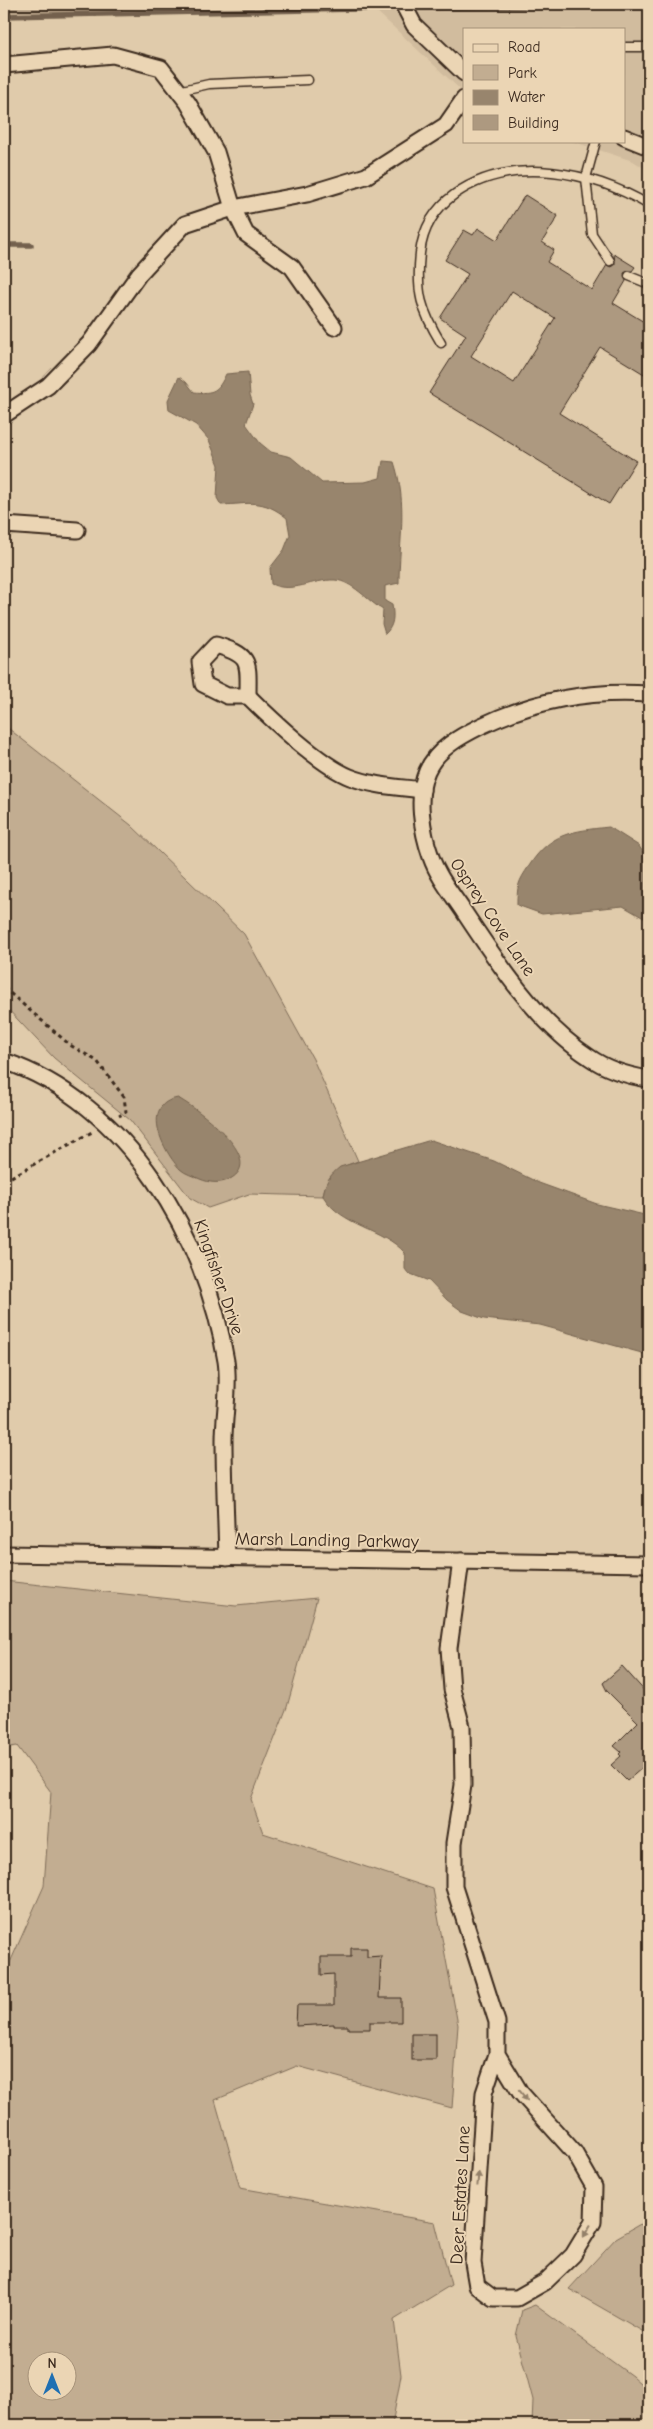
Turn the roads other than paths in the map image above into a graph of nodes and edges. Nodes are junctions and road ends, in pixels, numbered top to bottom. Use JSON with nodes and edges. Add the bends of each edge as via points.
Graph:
{"nodes":[{"id":1,"x":403,"y":4,"type":"edge"},
{"id":2,"x":626,"y":47,"type":"edge"},
{"id":3,"x":649,"y":47,"type":"edge"},
{"id":4,"x":4,"y":65,"type":"edge"},
{"id":5,"x":463,"y":72,"type":"edge"},
{"id":6,"x":308,"y":80,"type":"dead end"},
{"id":7,"x":178,"y":91,"type":"junction"},
{"id":8,"x":463,"y":100,"type":"edge"},
{"id":9,"x":626,"y":138,"type":"edge"},
{"id":10,"x":596,"y":142,"type":"edge"},
{"id":11,"x":649,"y":147,"type":"edge"},
{"id":12,"x":586,"y":178,"type":"junction"},
{"id":13,"x":649,"y":205,"type":"edge"},
{"id":14,"x":234,"y":208,"type":"junction"},
{"id":15,"x":610,"y":261,"type":"dead end"},
{"id":16,"x":629,"y":276,"type":"dead end"},
{"id":17,"x":649,"y":284,"type":"edge"},
{"id":18,"x":334,"y":327,"type":"dead end"},
{"id":19,"x":441,"y":343,"type":"dead end"},
{"id":20,"x":4,"y":414,"type":"edge"},
{"id":21,"x":4,"y":525,"type":"edge"},
{"id":22,"x":77,"y":530,"type":"dead end"},
{"id":23,"x":649,"y":694,"type":"edge"},
{"id":24,"x":248,"y":696,"type":"dead end"},
{"id":25,"x":422,"y":790,"type":"junction"},
{"id":26,"x":4,"y":1061,"type":"edge"},
{"id":27,"x":649,"y":1078,"type":"edge"},
{"id":28,"x":4,"y":1554,"type":"edge"},
{"id":29,"x":227,"y":1558,"type":"junction"},
{"id":30,"x":461,"y":1561,"type":"junction"},
{"id":31,"x":649,"y":1564,"type":"edge"},
{"id":32,"x":497,"y":2054,"type":"junction"}],
"edges":[{"from":1,"to":5,"type":"street","via":[[414,25]]},
{"from":2,"to":3,"type":"lane"},
{"from":4,"to":7,"type":"street","via":[[113,55],[161,68]]},
{"from":6,"to":7,"type":"lane","via":[[209,84]]},
{"from":7,"to":14,"type":"street","via":[[216,152]]},
{"from":8,"to":14,"type":"street","via":[[446,125],[366,176],[306,194]]},
{"from":9,"to":11,"type":"street"},
{"from":10,"to":12,"type":"lane"},
{"from":12,"to":13,"type":"lane","via":[[629,193]]},
{"from":12,"to":15,"type":"lane","via":[[592,234]]},
{"from":12,"to":19,"type":"lane","via":[[546,172],[506,172],[468,185],[440,205],[422,237],[417,280],[424,315]]},
{"from":14,"to":18,"type":"street","via":[[246,234],[292,267]]},
{"from":14,"to":20,"type":"street","via":[[185,224],[139,274],[88,344],[48,386]]},
{"from":16,"to":17,"type":"lane"},
{"from":21,"to":22,"type":"street"},
{"from":23,"to":25,"type":"street","name":"Osprey Cove Lane","via":[[581,695],[513,711],[464,734],[443,749],[433,759]]},
{"from":24,"to":25,"type":"street","via":[[269,717],[337,770],[370,783]]},
{"from":25,"to":27,"type":"street","name":"Osprey Cove Lane","via":[[425,838],[431,858],[491,953],[522,994],[570,1043],[590,1058],[613,1070]]},
{"from":26,"to":29,"type":"street","name":"Kingfisher Drive","via":[[45,1080],[106,1124],[140,1161],[179,1217],[195,1254],[226,1360]]},
{"from":28,"to":29,"type":"street","name":"Marsh Landing Parkway"},
{"from":29,"to":30,"type":"street","name":"Marsh Landing Parkway"},
{"from":30,"to":31,"type":"street","name":"Marsh Landing Parkway"},
{"from":30,"to":32,"type":"street","name":"Deer Estates Lane","via":[[449,1648],[452,1689],[462,1727],[463,1785],[454,1843],[454,1887],[497,2022]]},
{"from":32,"to":32,"type":"street","name":"Deer Estates Lane","one_way":true,"via":[[520,2092],[574,2152],[594,2187],[593,2222],[573,2255],[545,2282],[517,2298],[493,2298],[477,2286],[473,2263],[484,2093]]}]}
